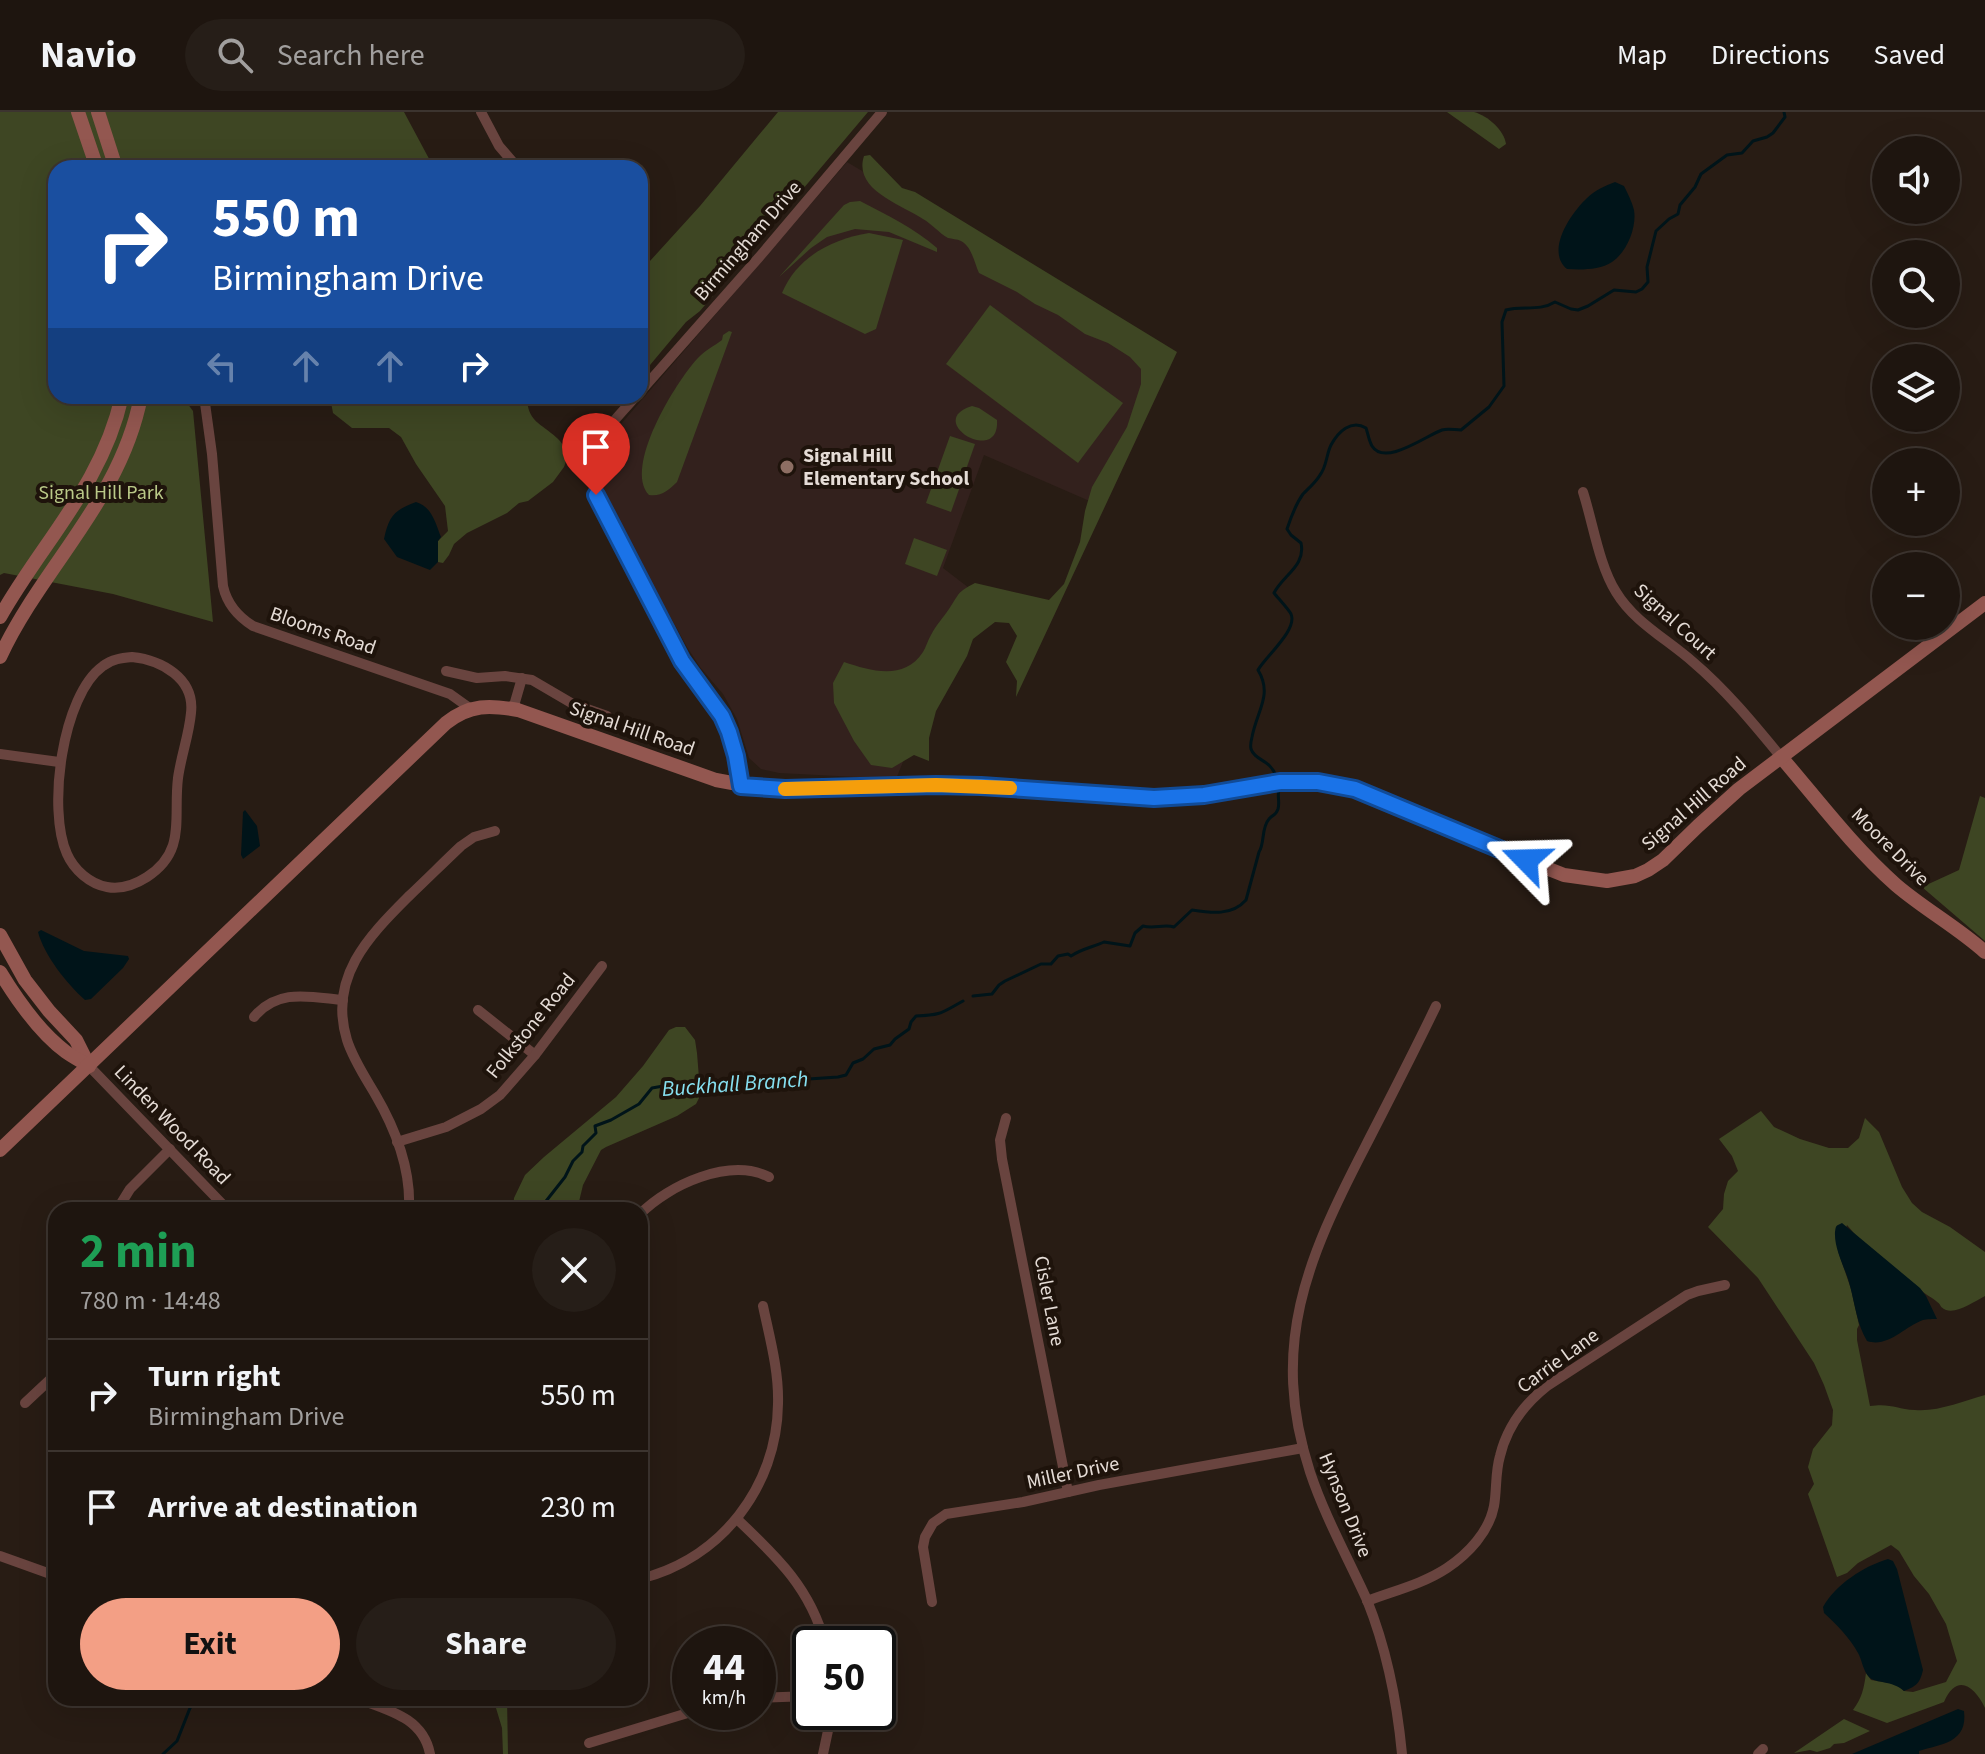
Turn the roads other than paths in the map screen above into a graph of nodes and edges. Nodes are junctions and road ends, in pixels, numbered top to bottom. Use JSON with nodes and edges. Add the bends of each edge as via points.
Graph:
{"nodes":[{"id":1,"x":78,"y":112,"type":"edge"},
{"id":2,"x":98,"y":112,"type":"edge"},
{"id":3,"x":481,"y":112,"type":"edge"},
{"id":4,"x":882,"y":112,"type":"edge"},
{"id":5,"x":94,"y":160,"type":"edge"},
{"id":6,"x":113,"y":160,"type":"edge"},
{"id":7,"x":511,"y":160,"type":"edge"},
{"id":8,"x":648,"y":383,"type":"edge"},
{"id":9,"x":120,"y":404,"type":"edge"},
{"id":10,"x":139,"y":404,"type":"edge"},
{"id":11,"x":205,"y":404,"type":"edge"},
{"id":12,"x":630,"y":404,"type":"edge"},
{"id":13,"x":1583,"y":492,"type":"dead end"},
{"id":14,"x":1985,"y":603,"type":"edge"},
{"id":15,"x":0,"y":617,"type":"edge"},
{"id":16,"x":0,"y":657,"type":"edge"},
{"id":17,"x":446,"y":671,"type":"dead end"},
{"id":18,"x":522,"y":678,"type":"junction"},
{"id":19,"x":471,"y":709,"type":"junction"},
{"id":20,"x":513,"y":709,"type":"junction"},
{"id":21,"x":607,"y":716,"type":"dead end"},
{"id":22,"x":0,"y":754,"type":"edge"},
{"id":23,"x":1781,"y":757,"type":"junction"},
{"id":24,"x":59,"y":762,"type":"junction"},
{"id":25,"x":741,"y":786,"type":"junction"},
{"id":26,"x":495,"y":831,"type":"dead end"},
{"id":27,"x":0,"y":935,"type":"edge"},
{"id":28,"x":1985,"y":952,"type":"edge"},
{"id":29,"x":602,"y":966,"type":"dead end"},
{"id":30,"x":0,"y":972,"type":"edge"},
{"id":31,"x":343,"y":1000,"type":"junction"},
{"id":32,"x":1436,"y":1006,"type":"dead end"},
{"id":33,"x":478,"y":1010,"type":"dead end"},
{"id":34,"x":254,"y":1017,"type":"dead end"},
{"id":35,"x":535,"y":1055,"type":"junction"},
{"id":36,"x":89,"y":1066,"type":"junction"},
{"id":37,"x":1006,"y":1118,"type":"dead end"},
{"id":38,"x":397,"y":1142,"type":"junction"},
{"id":39,"x":170,"y":1149,"type":"junction"},
{"id":40,"x":0,"y":1150,"type":"edge"},
{"id":41,"x":769,"y":1177,"type":"dead end"},
{"id":42,"x":122,"y":1202,"type":"edge"},
{"id":43,"x":220,"y":1202,"type":"edge"},
{"id":44,"x":409,"y":1202,"type":"edge"},
{"id":45,"x":648,"y":1208,"type":"edge"},
{"id":46,"x":1725,"y":1285,"type":"dead end"},
{"id":47,"x":763,"y":1306,"type":"dead end"},
{"id":48,"x":48,"y":1381,"type":"edge"},
{"id":49,"x":25,"y":1403,"type":"dead end"},
{"id":50,"x":1303,"y":1448,"type":"junction"},
{"id":51,"x":1068,"y":1492,"type":"junction"},
{"id":52,"x":737,"y":1519,"type":"junction"},
{"id":53,"x":0,"y":1556,"type":"edge"},
{"id":54,"x":48,"y":1573,"type":"edge"},
{"id":55,"x":648,"y":1577,"type":"edge"},
{"id":56,"x":1367,"y":1601,"type":"junction"},
{"id":57,"x":932,"y":1602,"type":"dead end"},
{"id":58,"x":820,"y":1626,"type":"edge"},
{"id":59,"x":376,"y":1706,"type":"edge"},
{"id":60,"x":672,"y":1718,"type":"edge"},
{"id":61,"x":829,"y":1730,"type":"edge"},
{"id":62,"x":589,"y":1743,"type":"dead end"},
{"id":63,"x":430,"y":1754,"type":"edge"},
{"id":64,"x":823,"y":1754,"type":"edge"},
{"id":65,"x":1402,"y":1754,"type":"edge"}],
"edges":[{"from":1,"to":5,"type":"main road"},
{"from":2,"to":6,"type":"main road"},
{"from":3,"to":7,"type":"street"},
{"from":4,"to":8,"type":"street","name":"Birmingham Drive"},
{"from":9,"to":15,"type":"main road","via":[[93,476]]},
{"from":10,"to":16,"type":"main road","via":[[113,478]]},
{"from":11,"to":19,"type":"street","name":"Blooms Road","via":[[223,586],[236,613],[253,626],[450,694]]},
{"from":12,"to":25,"type":"street","name":"Birmingham Drive","via":[[599,442],[591,465],[593,485],[682,661],[722,716]]},
{"from":13,"to":23,"type":"street","name":"Signal Court","via":[[1611,584],[1626,606],[1725,692]]},
{"from":14,"to":23,"type":"main road","name":"Signal Hill Road"},
{"from":17,"to":18,"type":"street","via":[[477,678]]},
{"from":18,"to":20,"type":"street"},
{"from":18,"to":21,"type":"street"},
{"from":19,"to":20,"type":"main road","name":"Signal Hill Road"},
{"from":19,"to":36,"type":"main road","via":[[446,723]]},
{"from":20,"to":25,"type":"main road","name":"Signal Hill Road"},
{"from":22,"to":24,"type":"street"},
{"from":23,"to":25,"type":"main road","name":"Signal Hill Road","via":[[1663,860],[1635,876],[1607,881],[1564,875],[1355,789],[1318,782],[1154,798],[981,786]]},
{"from":23,"to":28,"type":"main road","name":"Moore Drive","via":[[1891,880]]},
{"from":24,"to":24,"type":"street","via":[[62,839],[77,869],[94,883],[117,888],[151,874],[168,859],[176,837],[177,783],[192,711],[180,679],[146,659],[121,658],[103,666],[78,698]]},
{"from":26,"to":31,"type":"street","via":[[461,846],[377,928],[352,965]]},
{"from":27,"to":36,"type":"main road","via":[[25,980],[76,1040]]},
{"from":29,"to":35,"type":"street","name":"Folkstone Road"},
{"from":30,"to":36,"type":"main road","via":[[42,1029]]},
{"from":31,"to":34,"type":"street","via":[[284,998],[266,1004]]},
{"from":31,"to":38,"type":"street","via":[[347,1040]]},
{"from":32,"to":50,"type":"street","name":"Hynson Drive","via":[[1332,1210],[1304,1283],[1293,1374]]},
{"from":33,"to":35,"type":"street"},
{"from":35,"to":38,"type":"street","name":"Folkstone Road","via":[[481,1109]]},
{"from":36,"to":39,"type":"street","name":"Linden Wood Road"},
{"from":36,"to":40,"type":"main road"},
{"from":37,"to":51,"type":"street","name":"Cisler Lane","via":[[1002,1159]]},
{"from":38,"to":44,"type":"street"},
{"from":39,"to":42,"type":"street"},
{"from":39,"to":43,"type":"street","name":"Linden Wood Road"},
{"from":41,"to":45,"type":"street","via":[[748,1170],[705,1176]]},
{"from":46,"to":56,"type":"street","name":"Carrie Lane","via":[[1687,1295],[1534,1396],[1506,1437],[1494,1506],[1477,1541],[1428,1578]]},
{"from":47,"to":52,"type":"street","via":[[777,1372],[776,1428],[761,1481]]},
{"from":48,"to":49,"type":"street"},
{"from":50,"to":51,"type":"street","name":"Miller Drive"},
{"from":50,"to":56,"type":"street","name":"Hynson Drive","via":[[1318,1495]]},
{"from":51,"to":57,"type":"street","name":"Miller Drive","via":[[939,1518],[923,1547]]},
{"from":52,"to":55,"type":"street","via":[[685,1562]]},
{"from":52,"to":58,"type":"street","via":[[799,1585]]},
{"from":53,"to":54,"type":"street"},
{"from":56,"to":65,"type":"street","name":"Hynson Drive","via":[[1393,1688]]},
{"from":59,"to":63,"type":"street","via":[[409,1719]]},
{"from":60,"to":62,"type":"street"},
{"from":61,"to":64,"type":"street"}]}
